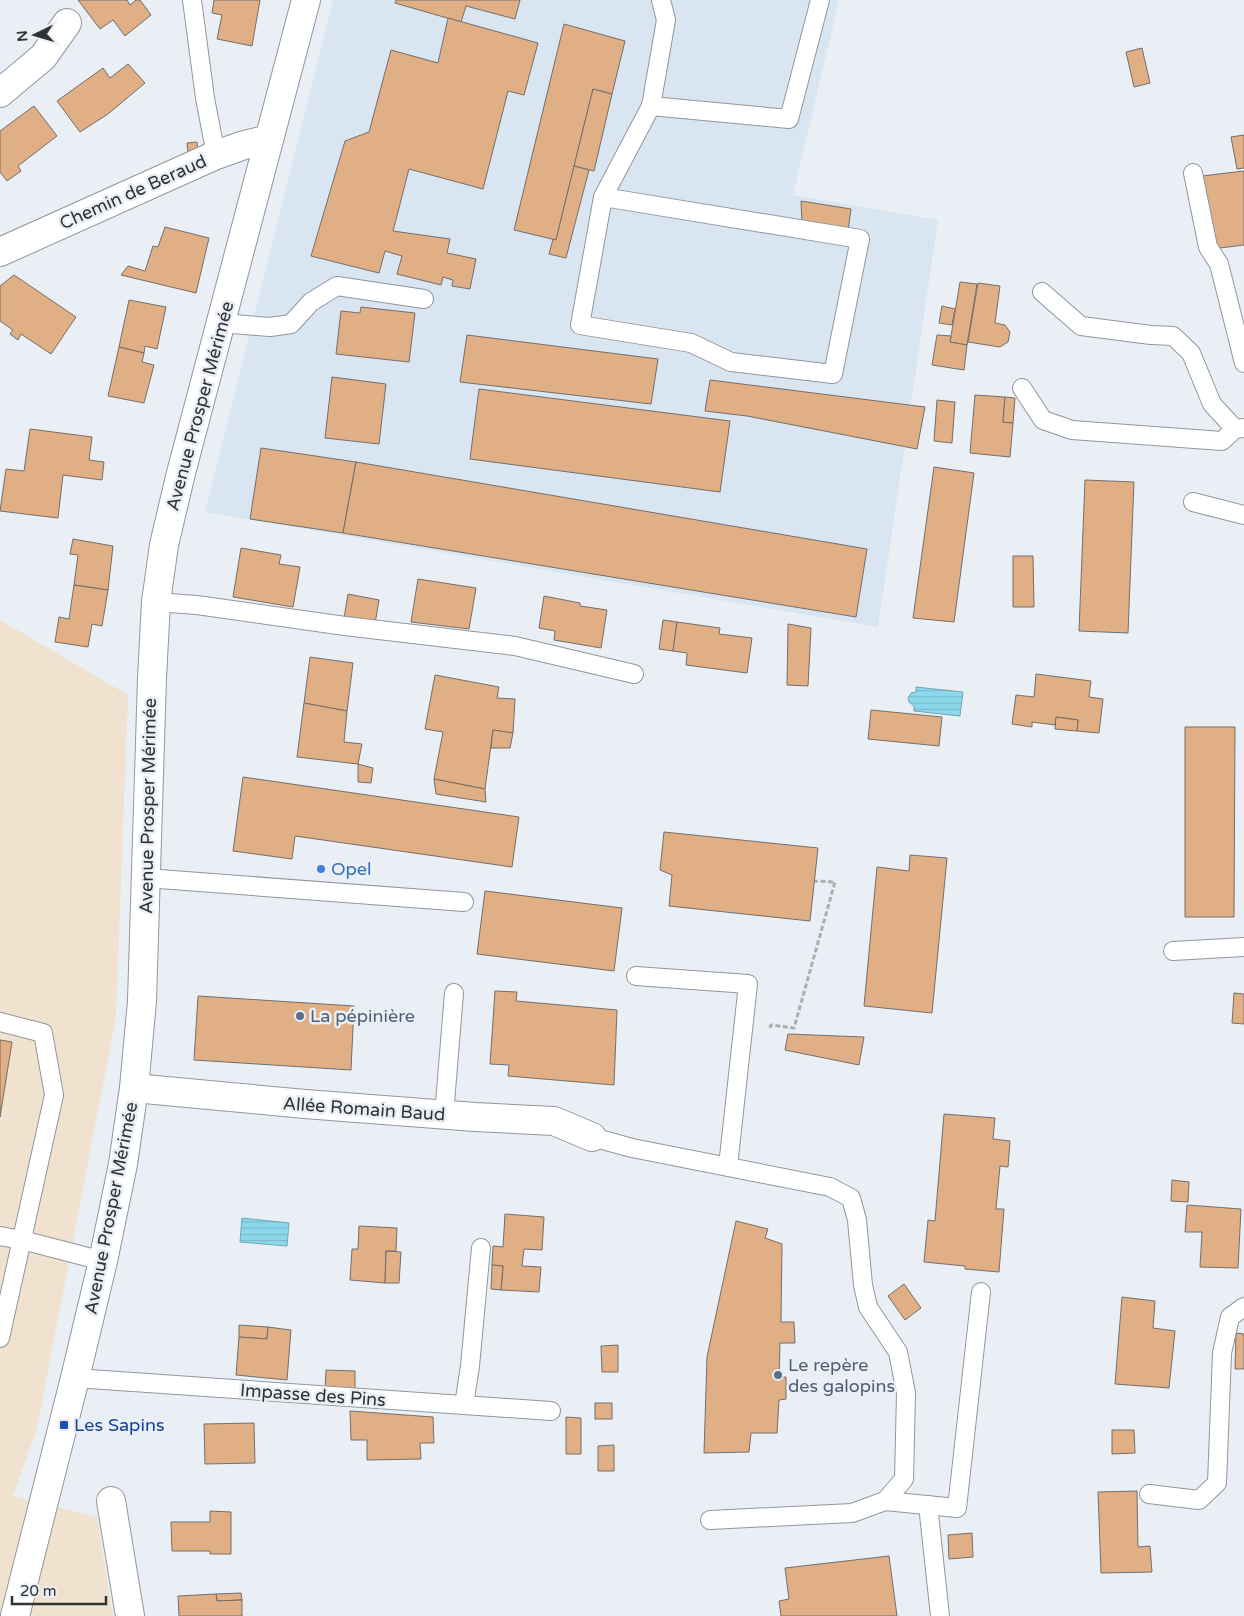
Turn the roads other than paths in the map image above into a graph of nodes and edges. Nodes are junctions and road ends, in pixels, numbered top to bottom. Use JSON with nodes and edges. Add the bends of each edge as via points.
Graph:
{"nodes":[{"id":1,"x":192,"y":0,"type":"edge"},
{"id":2,"x":306,"y":0,"type":"edge"},
{"id":3,"x":661,"y":0,"type":"edge"},
{"id":4,"x":820,"y":0,"type":"edge"},
{"id":5,"x":67,"y":23,"type":"dead end"},
{"id":6,"x":0,"y":93,"type":"edge"},
{"id":7,"x":651,"y":106,"type":"junction"},
{"id":8,"x":269,"y":139,"type":"junction"},
{"id":9,"x":216,"y":155,"type":"junction"},
{"id":10,"x":1193,"y":173,"type":"dead end"},
{"id":11,"x":603,"y":197,"type":"junction"},
{"id":12,"x":0,"y":252,"type":"edge"},
{"id":13,"x":1042,"y":292,"type":"dead end"},
{"id":14,"x":424,"y":299,"type":"dead end"},
{"id":15,"x":221,"y":323,"type":"junction"},
{"id":16,"x":1244,"y":363,"type":"edge"},
{"id":17,"x":1022,"y":388,"type":"dead end"},
{"id":18,"x":1240,"y":428,"type":"edge"},
{"id":19,"x":1193,"y":502,"type":"dead end"},
{"id":20,"x":1244,"y":514,"type":"edge"},
{"id":21,"x":156,"y":602,"type":"junction"},
{"id":22,"x":634,"y":674,"type":"dead end"},
{"id":23,"x":146,"y":878,"type":"junction"},
{"id":24,"x":464,"y":902,"type":"dead end"},
{"id":25,"x":1244,"y":947,"type":"edge"},
{"id":26,"x":1173,"y":951,"type":"dead end"},
{"id":27,"x":636,"y":976,"type":"dead end"},
{"id":28,"x":454,"y":993,"type":"dead end"},
{"id":29,"x":0,"y":1022,"type":"edge"},
{"id":30,"x":134,"y":1088,"type":"junction"},
{"id":31,"x":444,"y":1115,"type":"junction"},
{"id":32,"x":592,"y":1137,"type":"joint"},
{"id":33,"x":728,"y":1166,"type":"junction"},
{"id":34,"x":0,"y":1236,"type":"edge"},
{"id":35,"x":22,"y":1240,"type":"junction"},
{"id":36,"x":481,"y":1248,"type":"dead end"},
{"id":37,"x":103,"y":1261,"type":"junction"},
{"id":38,"x":981,"y":1292,"type":"dead end"},
{"id":39,"x":1244,"y":1307,"type":"edge"},
{"id":40,"x":0,"y":1338,"type":"edge"},
{"id":41,"x":75,"y":1378,"type":"junction"},
{"id":42,"x":464,"y":1405,"type":"junction"},
{"id":43,"x":551,"y":1411,"type":"dead end"},
{"id":44,"x":1149,"y":1494,"type":"dead end"},
{"id":45,"x":111,"y":1501,"type":"dead end"},
{"id":46,"x":885,"y":1501,"type":"junction"},
{"id":47,"x":928,"y":1505,"type":"junction"},
{"id":48,"x":710,"y":1520,"type":"dead end"},
{"id":49,"x":15,"y":1616,"type":"edge"},
{"id":50,"x":130,"y":1616,"type":"edge"},
{"id":51,"x":940,"y":1616,"type":"edge"}],
"edges":[{"from":1,"to":9,"type":"lane"},
{"from":2,"to":8,"type":"main road","name":"Avenue Prosper Mérimée"},
{"from":3,"to":7,"type":"lane","via":[[666,20]]},
{"from":4,"to":7,"type":"lane","via":[[789,118]]},
{"from":5,"to":6,"type":"main road","via":[[43,57]]},
{"from":7,"to":11,"type":"lane"},
{"from":8,"to":9,"type":"main road","name":"Chemin de Beraud"},
{"from":8,"to":15,"type":"main road","name":"Avenue Prosper Mérimée"},
{"from":9,"to":12,"type":"main road","name":"Chemin de Beraud"},
{"from":10,"to":16,"type":"lane","via":[[1208,247],[1219,264]]},
{"from":11,"to":11,"type":"lane","via":[[580,326],[692,343],[732,362],[833,374],[860,239]]},
{"from":13,"to":18,"type":"lane","via":[[1081,326],[1172,336],[1191,353],[1212,404]]},
{"from":14,"to":15,"type":"lane","via":[[337,286],[311,302],[290,324],[270,327]]},
{"from":15,"to":21,"type":"main road","name":"Avenue Prosper Mérimée","via":[[164,544]]},
{"from":17,"to":18,"type":"lane","via":[[1043,420],[1072,430],[1222,441]]},
{"from":19,"to":20,"type":"lane"},
{"from":21,"to":22,"type":"lane","via":[[516,646]]},
{"from":21,"to":23,"type":"main road","name":"Avenue Prosper Mérimée"},
{"from":23,"to":24,"type":"lane"},
{"from":23,"to":30,"type":"main road","name":"Avenue Prosper Mérimée","via":[[142,1001]]},
{"from":25,"to":26,"type":"lane"},
{"from":27,"to":33,"type":"lane","via":[[748,984]]},
{"from":28,"to":31,"type":"lane"},
{"from":29,"to":35,"type":"lane","via":[[43,1033],[54,1095]]},
{"from":30,"to":31,"type":"main road","name":"Allée Romain Baud"},
{"from":30,"to":37,"type":"main road","name":"Avenue Prosper Mérimée","via":[[123,1164]]},
{"from":31,"to":32,"type":"main road","name":"Allée Romain Baud","via":[[554,1121]]},
{"from":32,"to":33,"type":"lane"},
{"from":33,"to":46,"type":"lane","via":[[830,1187],[851,1198],[857,1220],[868,1307],[898,1352],[906,1393],[904,1480]]},
{"from":34,"to":35,"type":"lane"},
{"from":35,"to":37,"type":"lane"},
{"from":35,"to":40,"type":"lane"},
{"from":36,"to":42,"type":"lane"},
{"from":37,"to":41,"type":"main road","name":"Avenue Prosper Mérimée"},
{"from":38,"to":47,"type":"lane","via":[[956,1508]]},
{"from":39,"to":44,"type":"lane","via":[[1230,1317],[1222,1353],[1217,1483],[1199,1500]]},
{"from":41,"to":42,"type":"lane","name":"Impasse des Pins"},
{"from":41,"to":49,"type":"main road","name":"Avenue Prosper Mérimée"},
{"from":42,"to":43,"type":"lane","name":"Impasse des Pins"},
{"from":45,"to":50,"type":"main road"},
{"from":46,"to":47,"type":"lane"},
{"from":46,"to":48,"type":"lane","via":[[852,1513]]},
{"from":47,"to":51,"type":"lane"}]}
